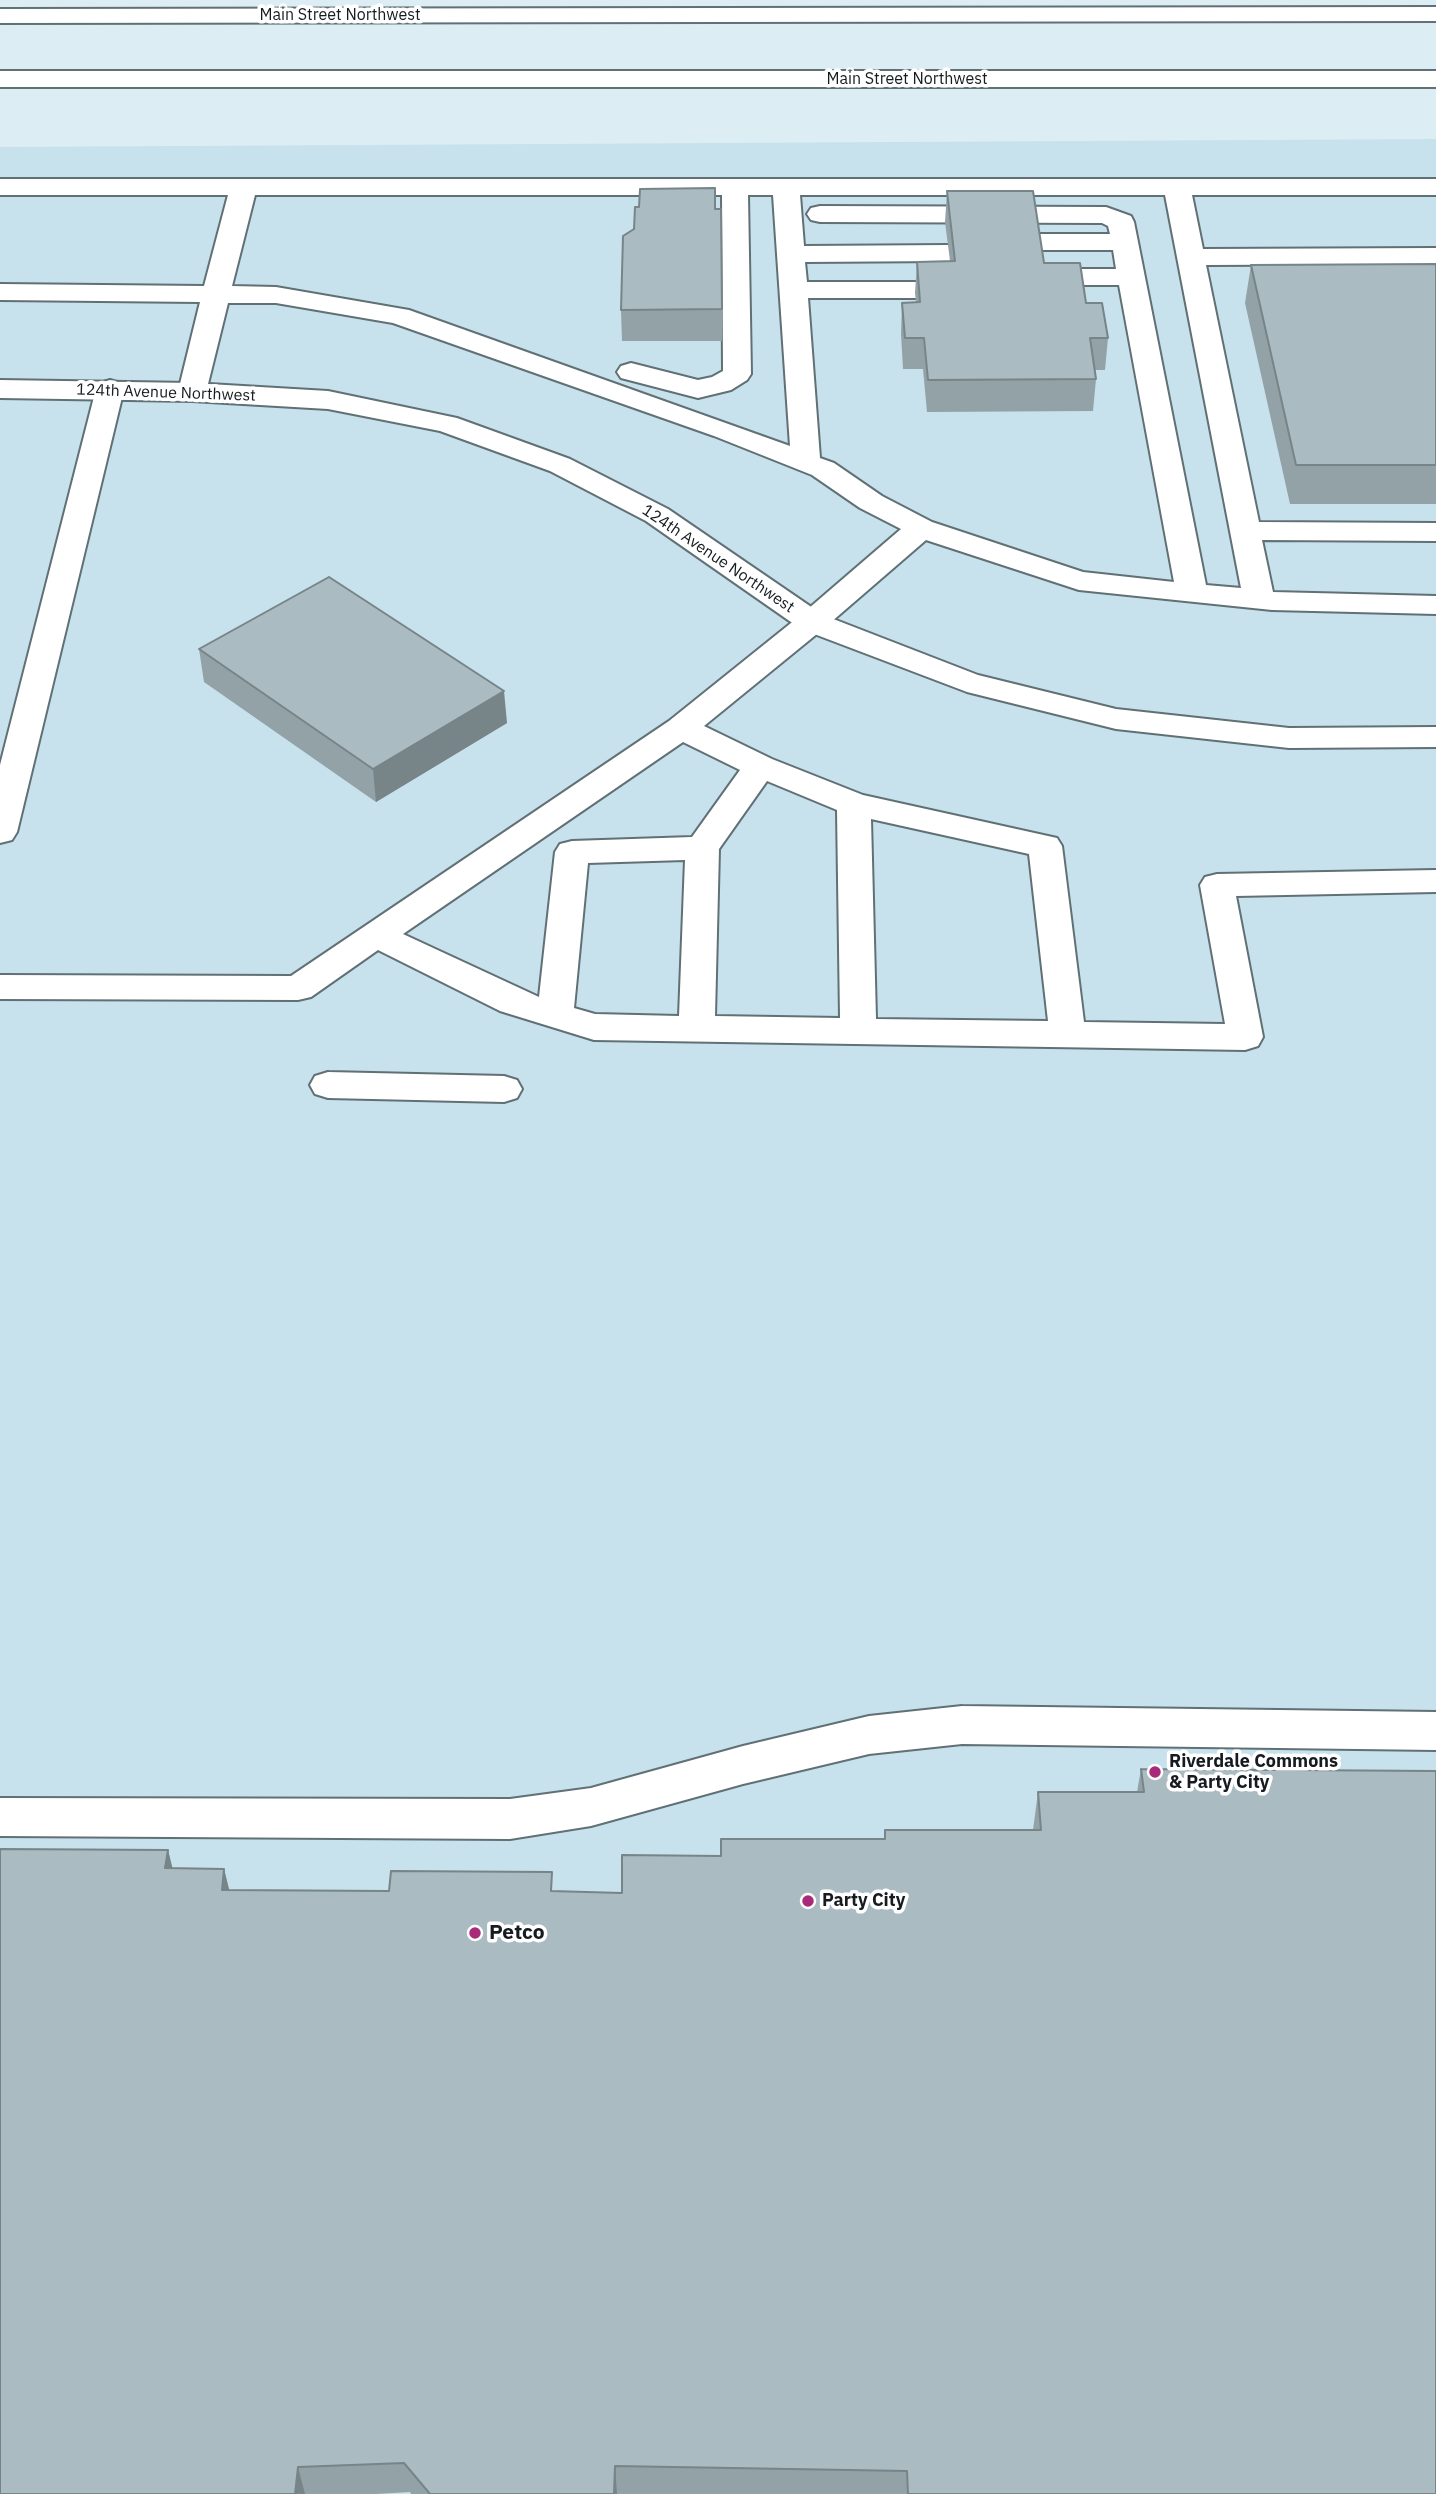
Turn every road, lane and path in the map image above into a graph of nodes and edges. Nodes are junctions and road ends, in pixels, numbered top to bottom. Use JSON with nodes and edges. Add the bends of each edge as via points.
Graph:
{"nodes":[{"id":1,"x":1436,"y":14,"type":"edge"},
{"id":2,"x":0,"y":16,"type":"edge"},
{"id":3,"x":0,"y":79,"type":"edge"},
{"id":4,"x":1436,"y":79,"type":"edge"},
{"id":5,"x":0,"y":187,"type":"edge"},
{"id":6,"x":1177,"y":187,"type":"junction"},
{"id":7,"x":1436,"y":187,"type":"edge"},
{"id":8,"x":243,"y":188,"type":"junction"},
{"id":9,"x":735,"y":188,"type":"junction"},
{"id":10,"x":790,"y":245,"type":"junction"},
{"id":11,"x":1436,"y":256,"type":"edge"},
{"id":12,"x":1191,"y":257,"type":"junction"},
{"id":13,"x":1128,"y":259,"type":"junction"},
{"id":14,"x":0,"y":292,"type":"edge"},
{"id":15,"x":216,"y":293,"type":"junction"},
{"id":16,"x":479,"y":344,"type":"junction"},
{"id":17,"x":0,"y":388,"type":"edge"},
{"id":18,"x":110,"y":389,"type":"junction"},
{"id":19,"x":192,"y":392,"type":"junction"},
{"id":20,"x":806,"y":462,"type":"junction"},
{"id":21,"x":922,"y":528,"type":"junction"},
{"id":22,"x":1245,"y":531,"type":"junction"},
{"id":23,"x":1436,"y":532,"type":"edge"},
{"id":24,"x":1192,"y":593,"type":"junction"},
{"id":25,"x":1259,"y":600,"type":"junction"},
{"id":26,"x":1436,"y":605,"type":"edge"},
{"id":27,"x":812,"y":622,"type":"junction"},
{"id":28,"x":681,"y":728,"type":"junction"},
{"id":29,"x":1436,"y":737,"type":"edge"},
{"id":30,"x":760,"y":766,"type":"junction"},
{"id":31,"x":854,"y":804,"type":"junction"},
{"id":32,"x":0,"y":832,"type":"edge"},
{"id":33,"x":702,"y":848,"type":"junction"},
{"id":34,"x":1436,"y":881,"type":"edge"},
{"id":35,"x":376,"y":935,"type":"junction"},
{"id":36,"x":0,"y":987,"type":"edge"},
{"id":37,"x":555,"y":1015,"type":"junction"},
{"id":38,"x":697,"y":1028,"type":"junction"},
{"id":39,"x":858,"y":1031,"type":"junction"},
{"id":40,"x":1067,"y":1034,"type":"junction"},
{"id":41,"x":328,"y":1085,"type":"dead end"},
{"id":42,"x":504,"y":1090,"type":"dead end"},
{"id":43,"x":1436,"y":1731,"type":"edge"},
{"id":44,"x":0,"y":1817,"type":"edge"}],
"edges":[{"from":1,"to":2,"type":"main road","name":"Main Street Northwest"},
{"from":3,"to":4,"type":"main road","name":"Main Street Northwest"},
{"from":5,"to":8,"type":"main road"},
{"from":6,"to":7,"type":"main road"},
{"from":6,"to":10,"type":"main road"},
{"from":6,"to":12,"type":"main road"},
{"from":8,"to":9,"type":"main road"},
{"from":8,"to":15,"type":"main road"},
{"from":9,"to":10,"type":"main road"},
{"from":9,"to":16,"type":"main road","via":[[739,360],[737,373],[721,384],[678,386],[545,346]]},
{"from":10,"to":10,"type":"main road","via":[[949,260]]},
{"from":10,"to":13,"type":"main road","via":[[1106,215],[1121,222]]},
{"from":10,"to":20,"type":"main road"},
{"from":11,"to":12,"type":"main road"},
{"from":12,"to":22,"type":"main road"},
{"from":13,"to":13,"type":"main road","via":[[1036,259]]},
{"from":13,"to":24,"type":"main road"},
{"from":14,"to":15,"type":"main road"},
{"from":15,"to":16,"type":"main road","via":[[276,295],[399,317]]},
{"from":15,"to":19,"type":"main road"},
{"from":16,"to":20,"type":"main road"},
{"from":17,"to":18,"type":"main road","name":"124th Avenue Northwest"},
{"from":18,"to":19,"type":"main road","name":"124th Avenue Northwest"},
{"from":18,"to":32,"type":"main road"},
{"from":19,"to":27,"type":"main road","name":"124th Avenue Northwest","via":[[341,403],[447,424],[560,465],[657,515]]},
{"from":20,"to":21,"type":"main road"},
{"from":21,"to":24,"type":"main road","via":[[1079,581]]},
{"from":21,"to":27,"type":"main road"},
{"from":22,"to":23,"type":"main road"},
{"from":22,"to":25,"type":"main road"},
{"from":24,"to":25,"type":"main road"},
{"from":25,"to":26,"type":"main road"},
{"from":27,"to":28,"type":"main road"},
{"from":27,"to":29,"type":"main road","name":"124th Avenue Northwest","via":[[967,682],[1116,719],[1289,738]]},
{"from":28,"to":30,"type":"main road"},
{"from":28,"to":35,"type":"main road"},
{"from":30,"to":31,"type":"main road"},
{"from":30,"to":33,"type":"main road"},
{"from":31,"to":39,"type":"main road"},
{"from":31,"to":40,"type":"main road","via":[[1045,846]]},
{"from":33,"to":37,"type":"main road","via":[[572,852]]},
{"from":33,"to":38,"type":"main road"},
{"from":34,"to":40,"type":"main road","via":[[1217,885],[1245,1037]]},
{"from":35,"to":36,"type":"main road","via":[[298,988]]},
{"from":35,"to":37,"type":"main road","via":[[513,1002]]},
{"from":37,"to":38,"type":"main road","via":[[594,1027]]},
{"from":38,"to":39,"type":"main road"},
{"from":39,"to":40,"type":"main road"},
{"from":41,"to":42,"type":"main road"},
{"from":43,"to":44,"type":"main road","via":[[962,1726],[869,1735],[591,1807],[510,1819]]}]}
